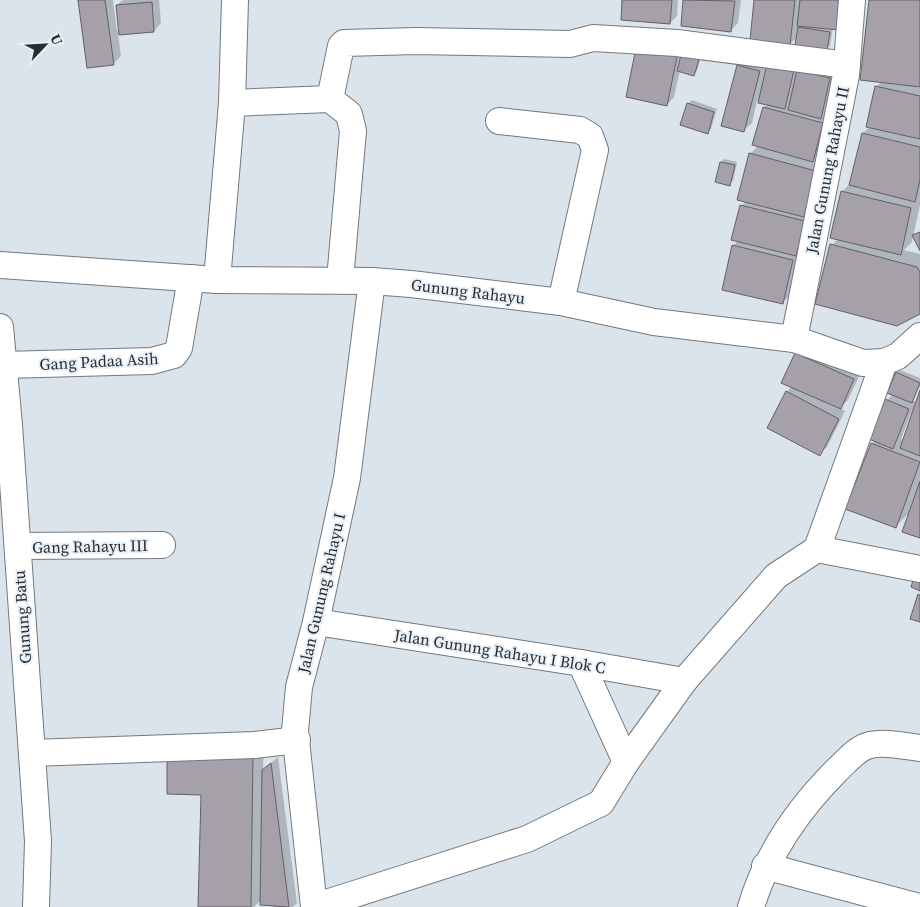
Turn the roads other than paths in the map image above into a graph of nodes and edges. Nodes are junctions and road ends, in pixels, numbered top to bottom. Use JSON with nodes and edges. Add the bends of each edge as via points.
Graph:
{"nodes":[{"id":1,"x":235,"y":0,"type":"edge"},
{"id":2,"x":852,"y":0,"type":"edge"},
{"id":3,"x":847,"y":65,"type":"junction"},
{"id":4,"x":330,"y":99,"type":"junction"},
{"id":5,"x":232,"y":103,"type":"junction"},
{"id":6,"x":499,"y":121,"type":"dead end"},
{"id":7,"x":0,"y":265,"type":"edge"},
{"id":8,"x":191,"y":278,"type":"junction"},
{"id":9,"x":217,"y":280,"type":"junction"},
{"id":10,"x":340,"y":280,"type":"junction"},
{"id":11,"x":372,"y":280,"type":"junction"},
{"id":12,"x":561,"y":302,"type":"junction"},
{"id":13,"x":0,"y":327,"type":"edge"},
{"id":14,"x":794,"y":340,"type":"junction"},
{"id":15,"x":918,"y":340,"type":"edge"},
{"id":16,"x":884,"y":362,"type":"junction"},
{"id":17,"x":4,"y":365,"type":"junction"},
{"id":18,"x":162,"y":545,"type":"dead end"},
{"id":19,"x":18,"y":546,"type":"junction"},
{"id":20,"x":817,"y":550,"type":"junction"},
{"id":21,"x":920,"y":569,"type":"edge"},
{"id":22,"x":316,"y":622,"type":"junction"},
{"id":23,"x":581,"y":663,"type":"junction"},
{"id":24,"x":684,"y":681,"type":"junction"},
{"id":25,"x":297,"y":740,"type":"junction"},
{"id":26,"x":920,"y":748,"type":"edge"},
{"id":27,"x":32,"y":753,"type":"junction"},
{"id":28,"x":626,"y":762,"type":"junction"},
{"id":29,"x":765,"y":866,"type":"junction"},
{"id":30,"x":36,"y":907,"type":"edge"},
{"id":31,"x":314,"y":907,"type":"edge"},
{"id":32,"x":751,"y":907,"type":"edge"},
{"id":33,"x":919,"y":907,"type":"edge"}],
"edges":[{"from":1,"to":5,"type":"street"},
{"from":2,"to":3,"type":"street","name":"Jalan Gunung Rahayu II"},
{"from":3,"to":4,"type":"street","via":[[686,44],[593,38],[570,44],[344,43]]},
{"from":3,"to":14,"type":"street","name":"Jalan Gunung Rahayu II"},
{"from":4,"to":5,"type":"street"},
{"from":4,"to":10,"type":"street","via":[[350,114],[353,131]]},
{"from":5,"to":9,"type":"street"},
{"from":6,"to":12,"type":"street","via":[[580,130],[590,136],[595,150]]},
{"from":7,"to":8,"type":"street","name":"Gunung Rahayu"},
{"from":8,"to":9,"type":"street","name":"Gunung Rahayu"},
{"from":8,"to":17,"type":"street","name":"Gang Padaa Asih","via":[[179,348],[174,355],[152,361]]},
{"from":9,"to":10,"type":"street","name":"Gunung Rahayu"},
{"from":10,"to":11,"type":"street","name":"Gunung Rahayu"},
{"from":11,"to":12,"type":"street","name":"Gunung Rahayu"},
{"from":11,"to":22,"type":"street","name":"Jalan Gunung Rahayu I","via":[[347,478]]},
{"from":12,"to":14,"type":"street","name":"Gunung Rahayu","via":[[654,322]]},
{"from":13,"to":17,"type":"street","name":"Gunung Batu"},
{"from":14,"to":16,"type":"street","name":"Gunung Rahayu","via":[[863,363]]},
{"from":15,"to":16,"type":"street","via":[[898,356]]},
{"from":16,"to":20,"type":"street"},
{"from":17,"to":19,"type":"street","name":"Gunung Batu"},
{"from":18,"to":19,"type":"street","name":"Gang Rahayu III"},
{"from":19,"to":27,"type":"street","name":"Gunung Batu"},
{"from":20,"to":21,"type":"street"},
{"from":20,"to":24,"type":"street","via":[[776,576]]},
{"from":22,"to":23,"type":"street","name":"Jalan Gunung Rahayu I Blok C"},
{"from":22,"to":25,"type":"street","name":"Jalan Gunung Rahayu I","via":[[299,687]]},
{"from":23,"to":24,"type":"street","name":"Jalan Gunung Rahayu I Blok C"},
{"from":23,"to":28,"type":"street"},
{"from":24,"to":28,"type":"street"},
{"from":25,"to":27,"type":"street","via":[[254,745]]},
{"from":25,"to":31,"type":"street","name":"Jalan Gunung Rahayu I"},
{"from":26,"to":29,"type":"street","via":[[880,744],[866,746],[852,756],[796,816]]},
{"from":27,"to":30,"type":"street","name":"Gunung Batu","via":[[38,841]]},
{"from":28,"to":31,"type":"street","via":[[601,803],[527,839]]},
{"from":29,"to":32,"type":"street"},
{"from":29,"to":33,"type":"street"}]}
